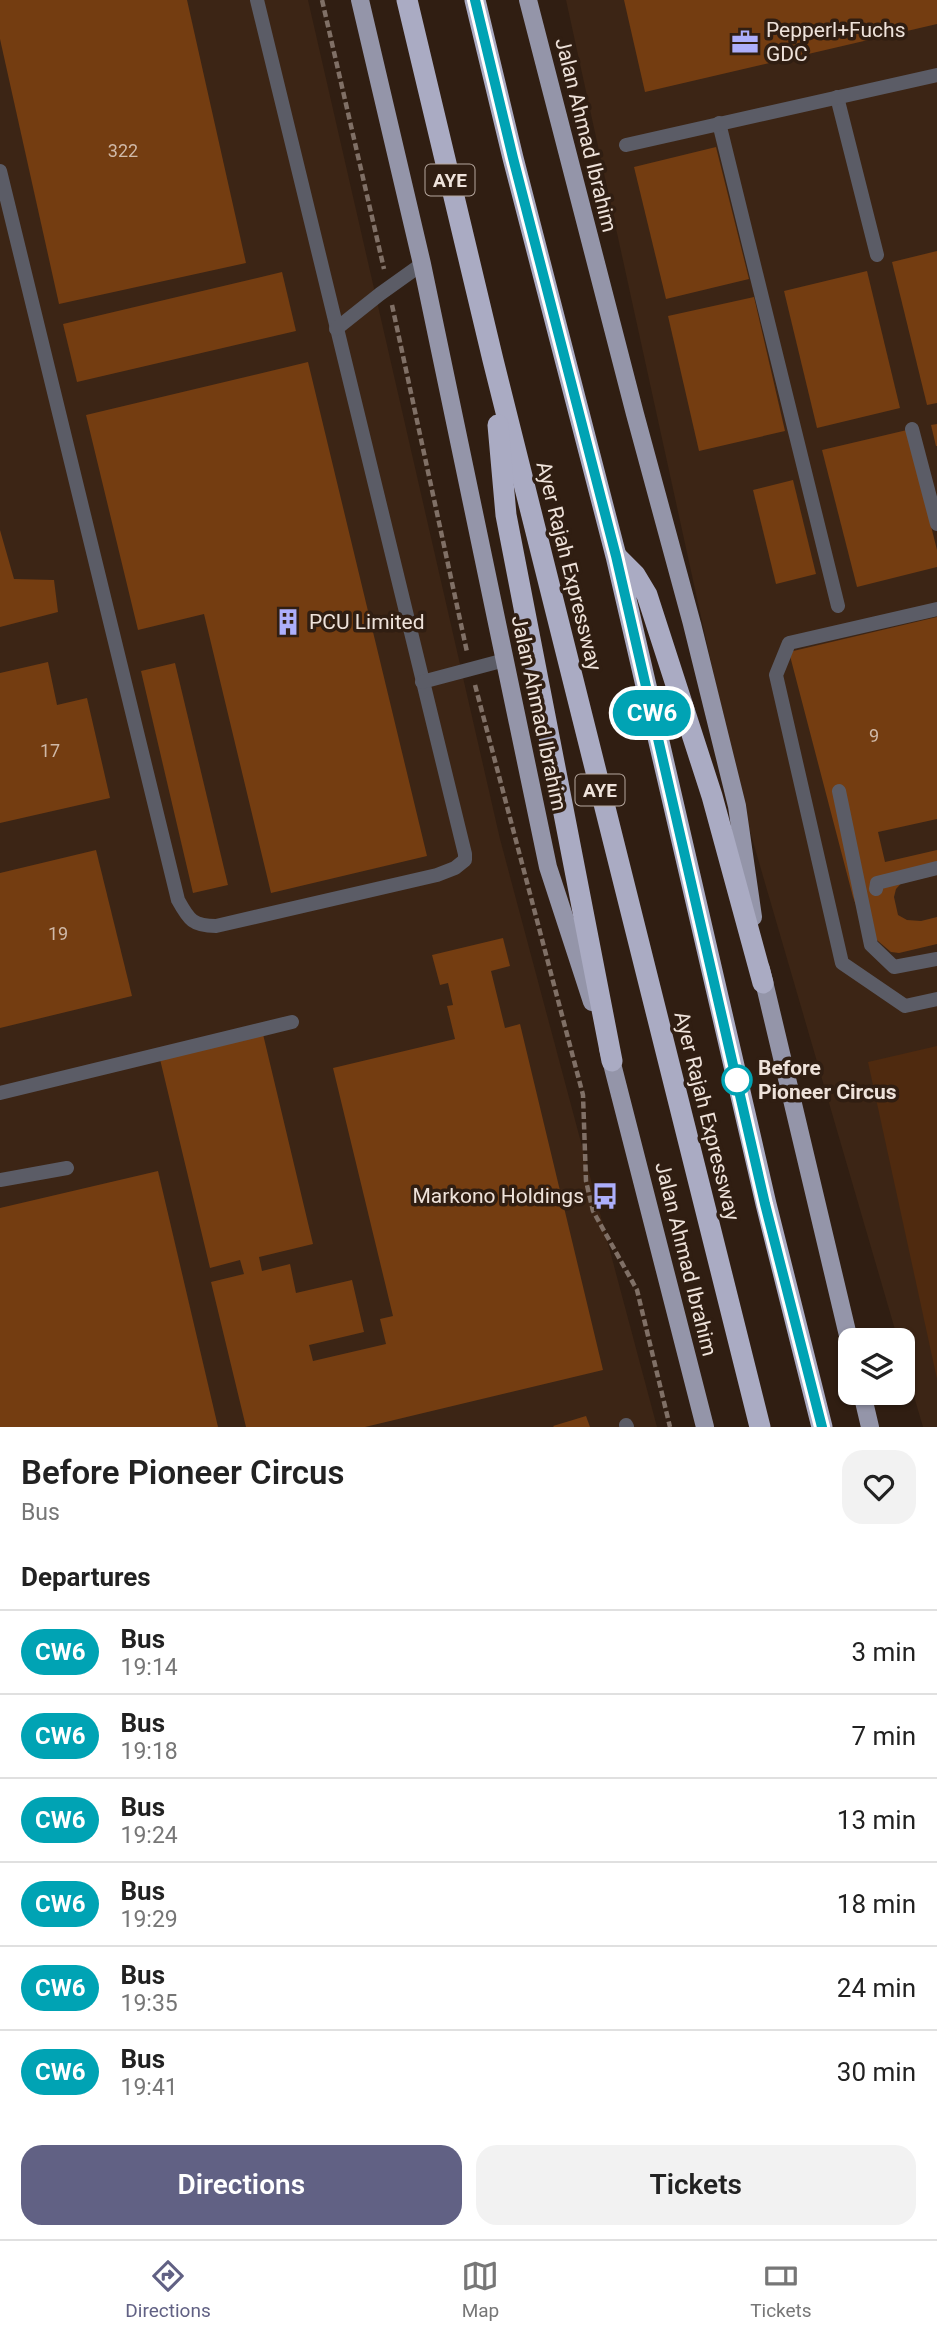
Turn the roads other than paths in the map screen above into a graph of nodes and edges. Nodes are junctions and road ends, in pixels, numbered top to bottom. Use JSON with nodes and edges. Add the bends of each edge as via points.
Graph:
{"nodes":[{"id":1,"x":257,"y":0,"type":"edge"},
{"id":2,"x":360,"y":0,"type":"edge"},
{"id":3,"x":407,"y":0,"type":"edge"},
{"id":4,"x":475,"y":0,"type":"edge"},
{"id":5,"x":528,"y":0,"type":"edge"},
{"id":6,"x":937,"y":75,"type":"edge"},
{"id":7,"x":837,"y":97,"type":"junction"},
{"id":8,"x":719,"y":123,"type":"junction"},
{"id":9,"x":626,"y":145,"type":"dead end"},
{"id":10,"x":0,"y":171,"type":"edge"},
{"id":11,"x":877,"y":255,"type":"dead end"},
{"id":12,"x":422,"y":264,"type":"junction"},
{"id":13,"x":336,"y":329,"type":"junction"},
{"id":14,"x":493,"y":360,"type":"junction"},
{"id":15,"x":912,"y":429,"type":"dead end"},
{"id":16,"x":937,"y":524,"type":"edge"},
{"id":17,"x":616,"y":556,"type":"junction"},
{"id":18,"x":838,"y":606,"type":"dead end"},
{"id":19,"x":937,"y":609,"type":"edge"},
{"id":20,"x":505,"y":660,"type":"junction"},
{"id":21,"x":422,"y":682,"type":"junction"},
{"id":22,"x":839,"y":791,"type":"dead end"},
{"id":23,"x":937,"y":868,"type":"edge"},
{"id":24,"x":876,"y":889,"type":"dead end"},
{"id":25,"x":937,"y":959,"type":"edge"},
{"id":26,"x":763,"y":984,"type":"junction"},
{"id":27,"x":937,"y":999,"type":"edge"},
{"id":28,"x":292,"y":1022,"type":"dead end"},
{"id":29,"x":612,"y":1061,"type":"junction"},
{"id":30,"x":0,"y":1093,"type":"edge"},
{"id":31,"x":67,"y":1168,"type":"dead end"},
{"id":32,"x":0,"y":1180,"type":"edge"},
{"id":33,"x":846,"y":1328,"type":"edge"},
{"id":34,"x":865,"y":1405,"type":"edge"},
{"id":35,"x":705,"y":1427,"type":"edge"},
{"id":36,"x":760,"y":1427,"type":"edge"},
{"id":37,"x":822,"y":1427,"type":"edge"},
{"id":38,"x":870,"y":1427,"type":"edge"}],
"edges":[{"from":1,"to":13,"type":"lane"},
{"from":2,"to":12,"type":"main road","name":"Jalan Ahmad Ibrahim"},
{"from":3,"to":14,"type":"highway","name":"Ayer Rajah Expressway","number":"AYE"},
{"from":4,"to":17,"type":"highway","name":"Ayer Rajah Expressway"},
{"from":5,"to":26,"type":"main road","name":"Jalan Ahmad Ibrahim","via":[[737,806]]},
{"from":6,"to":7,"type":"lane"},
{"from":7,"to":8,"type":"lane"},
{"from":7,"to":11,"type":"lane"},
{"from":8,"to":9,"type":"lane"},
{"from":8,"to":18,"type":"lane"},
{"from":10,"to":21,"type":"lane","via":[[178,900],[192,922],[216,926],[253,918],[447,872],[465,860]]},
{"from":12,"to":13,"type":"lane"},
{"from":12,"to":20,"type":"main road","name":"Jalan Ahmad Ibrahim"},
{"from":13,"to":21,"type":"lane"},
{"from":14,"to":29,"type":"highway","via":[[506,515]]},
{"from":14,"to":36,"type":"highway","name":"Ayer Rajah Expressway","number":"AYE"},
{"from":15,"to":16,"type":"lane"},
{"from":17,"to":26,"type":"highway","via":[[647,595],[712,796]]},
{"from":17,"to":37,"type":"highway","name":"Ayer Rajah Expressway","via":[[765,1204]]},
{"from":19,"to":27,"type":"lane","via":[[789,643],[776,674],[842,962],[905,1006]]},
{"from":20,"to":21,"type":"lane"},
{"from":20,"to":29,"type":"main road","name":"Jalan Ahmad Ibrahim","via":[[548,867]]},
{"from":22,"to":25,"type":"lane","via":[[871,945],[894,967]]},
{"from":23,"to":24,"type":"lane","via":[[877,883]]},
{"from":26,"to":33,"type":"main road","name":"Jalan Ahmad Ibrahim"},
{"from":28,"to":30,"type":"lane"},
{"from":29,"to":35,"type":"main road","name":"Jalan Ahmad Ibrahim"},
{"from":31,"to":32,"type":"lane"},
{"from":34,"to":38,"type":"main road"}]}
